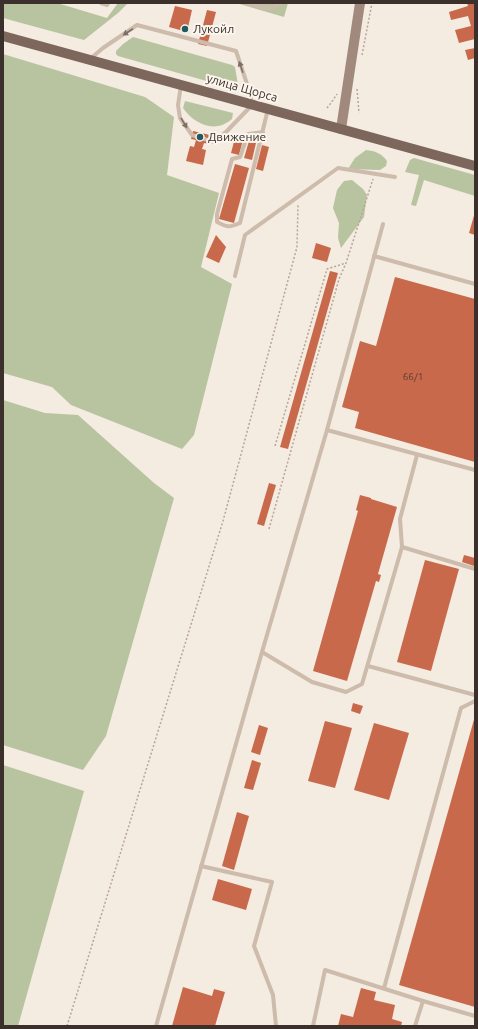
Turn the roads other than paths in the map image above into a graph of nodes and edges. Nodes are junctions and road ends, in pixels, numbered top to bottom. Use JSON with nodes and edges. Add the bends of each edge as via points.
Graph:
{"nodes":[{"id":1,"x":101,"y":3,"type":"edge"},
{"id":2,"x":108,"y":3,"type":"edge"},
{"id":3,"x":247,"y":3,"type":"edge"},
{"id":4,"x":281,"y":3,"type":"edge"},
{"id":5,"x":360,"y":3,"type":"edge"},
{"id":6,"x":3,"y":36,"type":"edge"},
{"id":7,"x":90,"y":60,"type":"junction"},
{"id":8,"x":181,"y":85,"type":"junction"},
{"id":9,"x":252,"y":104,"type":"junction"},
{"id":10,"x":268,"y":109,"type":"junction"},
{"id":11,"x":341,"y":129,"type":"junction"},
{"id":12,"x":263,"y":132,"type":"junction"},
{"id":13,"x":475,"y":166,"type":"edge"},
{"id":14,"x":395,"y":177,"type":"dead end"},
{"id":15,"x":383,"y":224,"type":"dead end"},
{"id":16,"x":374,"y":256,"type":"junction"},
{"id":17,"x":235,"y":276,"type":"dead end"},
{"id":18,"x":475,"y":284,"type":"edge"},
{"id":19,"x":327,"y":430,"type":"junction"},
{"id":20,"x":417,"y":455,"type":"junction"},
{"id":21,"x":475,"y":470,"type":"edge"},
{"id":22,"x":402,"y":547,"type":"junction"},
{"id":23,"x":475,"y":569,"type":"edge"},
{"id":24,"x":262,"y":652,"type":"junction"},
{"id":25,"x":368,"y":666,"type":"junction"},
{"id":26,"x":475,"y":695,"type":"edge"},
{"id":27,"x":475,"y":701,"type":"edge"},
{"id":28,"x":201,"y":866,"type":"junction"},
{"id":29,"x":384,"y":988,"type":"junction"},
{"id":30,"x":424,"y":1001,"type":"junction"},
{"id":31,"x":475,"y":1016,"type":"edge"},
{"id":32,"x":156,"y":1026,"type":"edge"},
{"id":33,"x":276,"y":1026,"type":"edge"},
{"id":34,"x":313,"y":1026,"type":"edge"},
{"id":35,"x":415,"y":1026,"type":"edge"}],
"edges":[{"from":1,"to":2,"type":"lane"},
{"from":3,"to":4,"type":"lane","via":[[265,8],[276,7]]},
{"from":5,"to":11,"type":"main road"},
{"from":6,"to":7,"type":"main road","name":"улица Щорса"},
{"from":7,"to":8,"type":"main road","name":"улица Щорса"},
{"from":9,"to":7,"type":"lane","one_way":true,"via":[[236,51],[137,26],[103,48]]},
{"from":8,"to":9,"type":"main road","name":"улица Щорса"},
{"from":8,"to":9,"type":"lane","one_way":true,"via":[[178,105],[180,118],[192,135],[214,142]]},
{"from":9,"to":10,"type":"main road","name":"улица Щорса"},
{"from":10,"to":11,"type":"main road","name":"улица Щорса"},
{"from":10,"to":12,"type":"lane"},
{"from":11,"to":13,"type":"main road","name":"улица Щорса"},
{"from":12,"to":12,"type":"lane","via":[[240,223],[231,227],[225,226],[217,222],[217,214],[232,159],[240,157],[248,134]]},
{"from":14,"to":17,"type":"lane","via":[[338,168],[245,235]]},
{"from":15,"to":16,"type":"lane"},
{"from":16,"to":18,"type":"lane"},
{"from":16,"to":19,"type":"lane"},
{"from":19,"to":20,"type":"lane"},
{"from":19,"to":24,"type":"lane"},
{"from":20,"to":21,"type":"lane"},
{"from":20,"to":22,"type":"lane","via":[[400,518]]},
{"from":22,"to":23,"type":"lane"},
{"from":22,"to":25,"type":"lane"},
{"from":24,"to":25,"type":"lane","via":[[312,682],[346,692],[362,684]]},
{"from":24,"to":28,"type":"lane"},
{"from":25,"to":26,"type":"lane"},
{"from":27,"to":29,"type":"lane","via":[[461,708]]},
{"from":28,"to":32,"type":"lane"},
{"from":28,"to":33,"type":"lane","via":[[272,882],[254,946],[273,995]]},
{"from":29,"to":30,"type":"lane"},
{"from":29,"to":34,"type":"lane","via":[[325,970]]},
{"from":30,"to":31,"type":"lane"},
{"from":30,"to":35,"type":"lane"}]}
